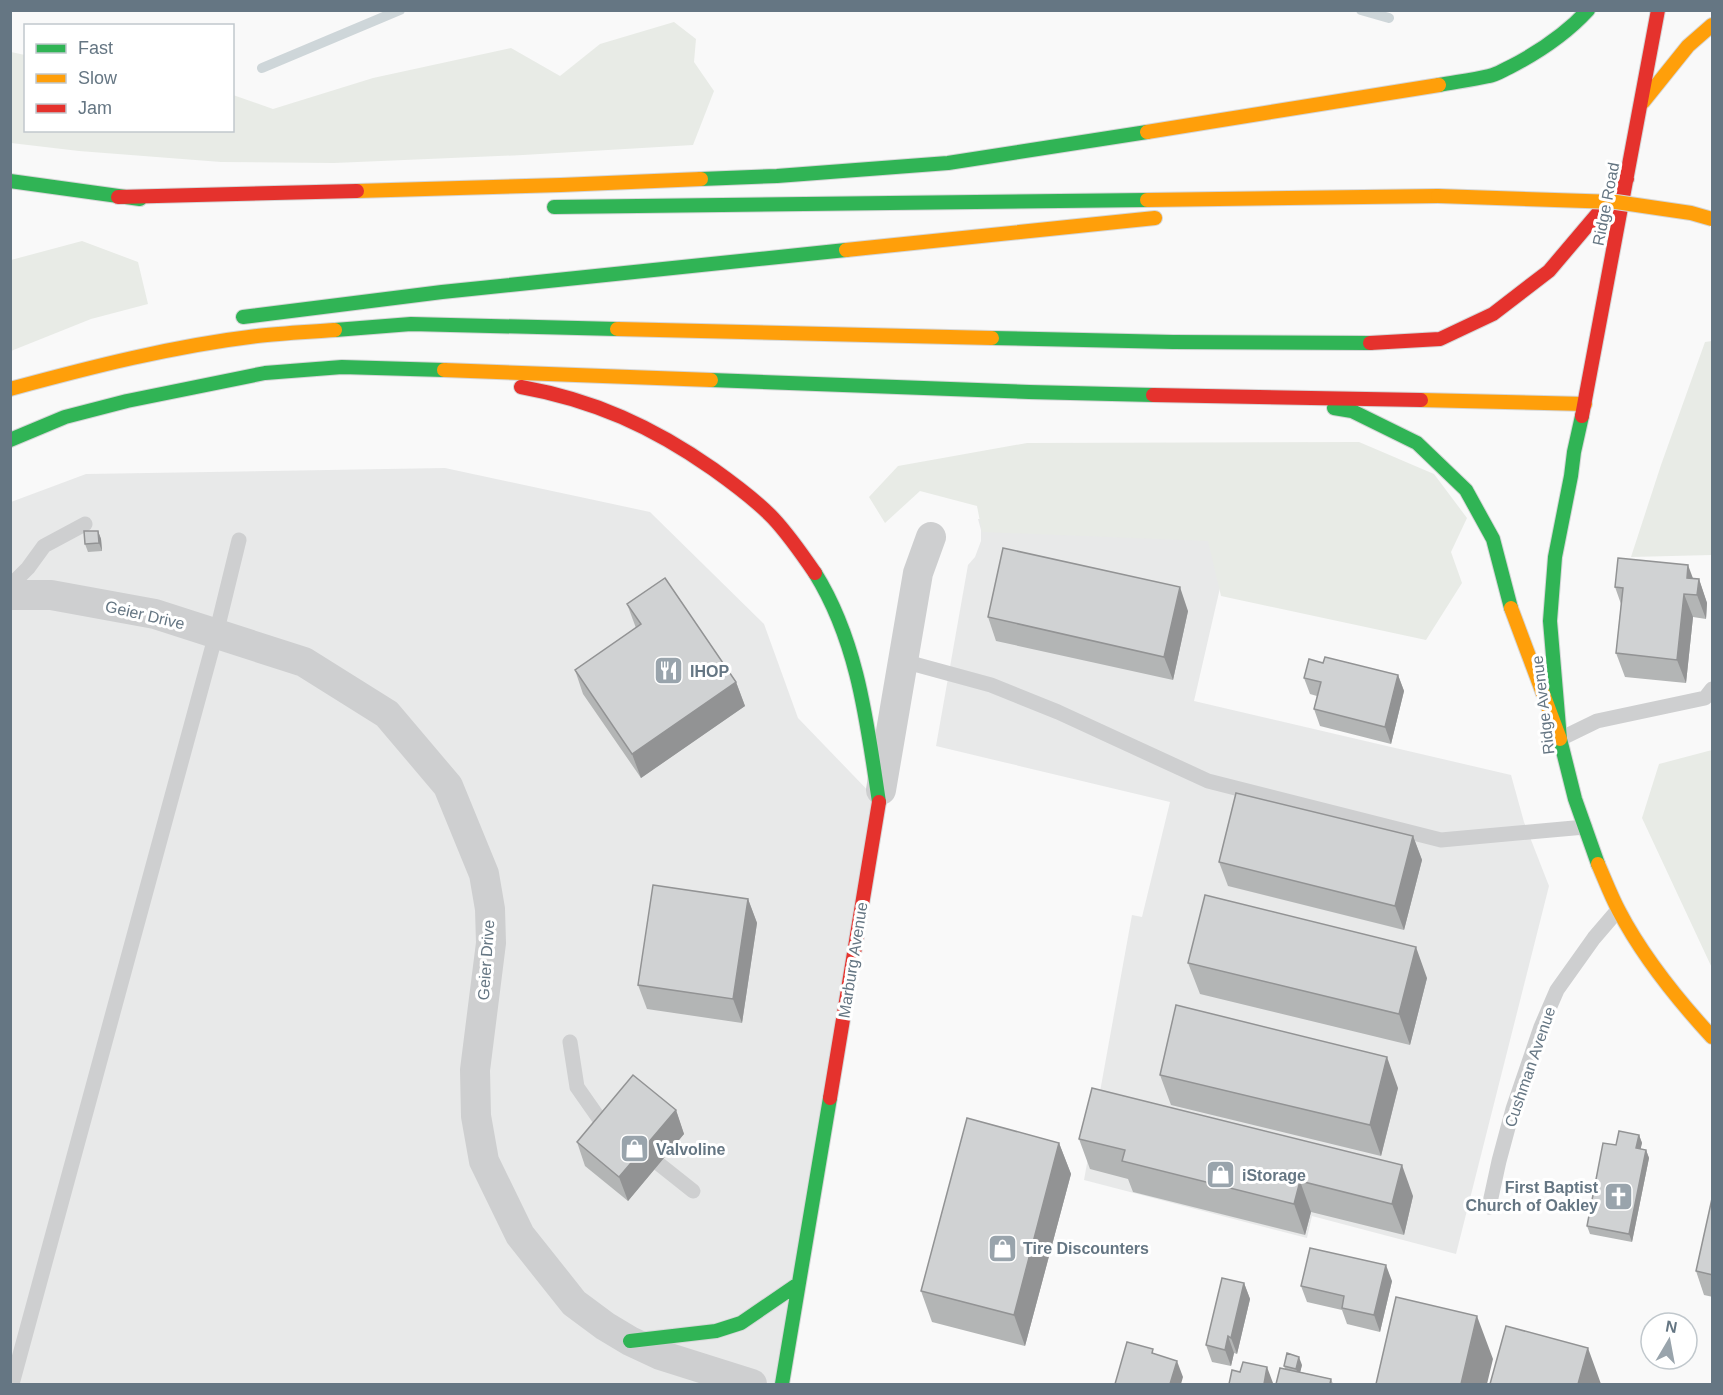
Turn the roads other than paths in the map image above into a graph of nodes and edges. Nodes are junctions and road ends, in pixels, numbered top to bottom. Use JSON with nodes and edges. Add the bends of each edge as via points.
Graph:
{"nodes":[{"id":1,"x":1588,"y":10,"type":"edge"},
{"id":2,"x":1658,"y":10,"type":"edge"},
{"id":3,"x":1713,"y":25,"type":"edge"},
{"id":4,"x":1642,"y":103,"type":"junction"},
{"id":5,"x":1627,"y":179,"type":"junction"},
{"id":6,"x":10,"y":182,"type":"edge"},
{"id":7,"x":1438,"y":196,"type":"junction"},
{"id":8,"x":118,"y":197,"type":"junction"},
{"id":9,"x":244,"y":207,"type":"dead end"},
{"id":10,"x":541,"y":207,"type":"dead end"},
{"id":11,"x":1207,"y":213,"type":"dead end"},
{"id":12,"x":1172,"y":217,"type":"dead end"},
{"id":13,"x":1713,"y":219,"type":"edge"},
{"id":14,"x":226,"y":320,"type":"dead end"},
{"id":15,"x":172,"y":335,"type":"dead end"},
{"id":16,"x":422,"y":369,"type":"junction"},
{"id":17,"x":76,"y":371,"type":"junction"},
{"id":18,"x":10,"y":389,"type":"edge"},
{"id":19,"x":1279,"y":398,"type":"junction"},
{"id":20,"x":1585,"y":404,"type":"junction"},
{"id":21,"x":10,"y":440,"type":"edge"},
{"id":22,"x":85,"y":524,"type":"dead end"},
{"id":23,"x":932,"y":537,"type":"dead end"},
{"id":24,"x":239,"y":540,"type":"dead end"},
{"id":25,"x":10,"y":586,"type":"edge"},
{"id":26,"x":10,"y":595,"type":"edge"},
{"id":27,"x":216,"y":634,"type":"junction"},
{"id":28,"x":903,"y":661,"type":"junction"},
{"id":29,"x":1713,"y":689,"type":"edge"},
{"id":30,"x":1560,"y":739,"type":"junction"},
{"id":31,"x":879,"y":802,"type":"junction"},
{"id":32,"x":1585,"y":827,"type":"junction"},
{"id":33,"x":1618,"y":910,"type":"junction"},
{"id":34,"x":1713,"y":1037,"type":"edge"},
{"id":35,"x":570,"y":1042,"type":"dead end"},
{"id":36,"x":615,"y":1130,"type":"edge"},
{"id":37,"x":659,"y":1164,"type":"dead end"},
{"id":38,"x":693,"y":1191,"type":"dead end"},
{"id":39,"x":1489,"y":1207,"type":"dead end"},
{"id":40,"x":798,"y":1284,"type":"junction"},
{"id":41,"x":630,"y":1341,"type":"junction"},
{"id":42,"x":12,"y":1384,"type":"edge"},
{"id":43,"x":752,"y":1384,"type":"edge"},
{"id":44,"x":782,"y":1384,"type":"edge"}],
"edges":[{"from":1,"to":8,"type":"main road","via":[[1574,27],[1514,66],[1491,76],[948,164],[561,185]]},
{"from":2,"to":4,"type":"main road","name":"Ridge Road"},
{"from":3,"to":4,"type":"main road","via":[[1688,46]]},
{"from":4,"to":5,"type":"main road","name":"Ridge Road"},
{"from":5,"to":17,"type":"main road","via":[[1549,271],[1493,314],[1440,339],[1378,343],[1173,342],[411,324],[257,336]]},
{"from":5,"to":20,"type":"main road","name":"Ridge Road"},
{"from":6,"to":8,"type":"main road"},
{"from":7,"to":10,"type":"main road"},
{"from":7,"to":11,"type":"main road"},
{"from":7,"to":13,"type":"main road","bridge":true,"via":[[1616,202]]},
{"from":8,"to":9,"type":"main road"},
{"from":12,"to":14,"type":"main road","via":[[442,292]]},
{"from":15,"to":17,"type":"main road"},
{"from":16,"to":19,"type":"main road"},
{"from":16,"to":21,"type":"main road","via":[[342,367],[265,373],[65,417]]},
{"from":16,"to":31,"type":"main road","via":[[540,390],[604,408],[664,438],[728,479],[772,517],[806,558],[849,645]]},
{"from":17,"to":18,"type":"main road"},
{"from":19,"to":20,"type":"main road"},
{"from":19,"to":30,"type":"main road","via":[[1352,411],[1417,443],[1466,490],[1493,539],[1510,606]]},
{"from":20,"to":30,"type":"main road","name":"Ridge Avenue","via":[[1555,557],[1550,621]]},
{"from":22,"to":25,"type":"lane","via":[[44,546]]},
{"from":23,"to":28,"type":"street","name":"Marburg Avenue","via":[[918,573]]},
{"from":24,"to":27,"type":"lane"},
{"from":26,"to":27,"type":"street","name":"Geier Drive","via":[[51,596],[155,614]]},
{"from":27,"to":41,"type":"street","name":"Geier Drive","via":[[304,662],[387,714],[448,786],[484,874],[490,909],[490,943],[475,1070],[476,1116],[484,1161],[520,1235],[574,1304]]},
{"from":27,"to":42,"type":"lane"},
{"from":28,"to":31,"type":"street","name":"Marburg Avenue"},
{"from":28,"to":32,"type":"lane","via":[[991,685],[1208,781],[1441,840]]},
{"from":29,"to":30,"type":"lane","via":[[1705,698],[1597,721]]},
{"from":30,"to":32,"type":"main road","name":"Ridge Avenue"},
{"from":31,"to":40,"type":"main road","name":"Marburg Avenue"},
{"from":32,"to":33,"type":"main road","name":"Ridge Avenue"},
{"from":33,"to":34,"type":"main road","name":"Ridge Avenue","via":[[1647,957]]},
{"from":33,"to":39,"type":"lane","name":"Cushman Avenue","via":[[1557,990],[1514,1109]]},
{"from":35,"to":36,"type":"lane","via":[[577,1087],[598,1117]]},
{"from":37,"to":38,"type":"lane"},
{"from":40,"to":41,"type":"main road","via":[[733,1326]]},
{"from":40,"to":44,"type":"main road","name":"Marburg Avenue"},
{"from":41,"to":43,"type":"street","name":"Geier Drive","via":[[660,1355]]}]}
